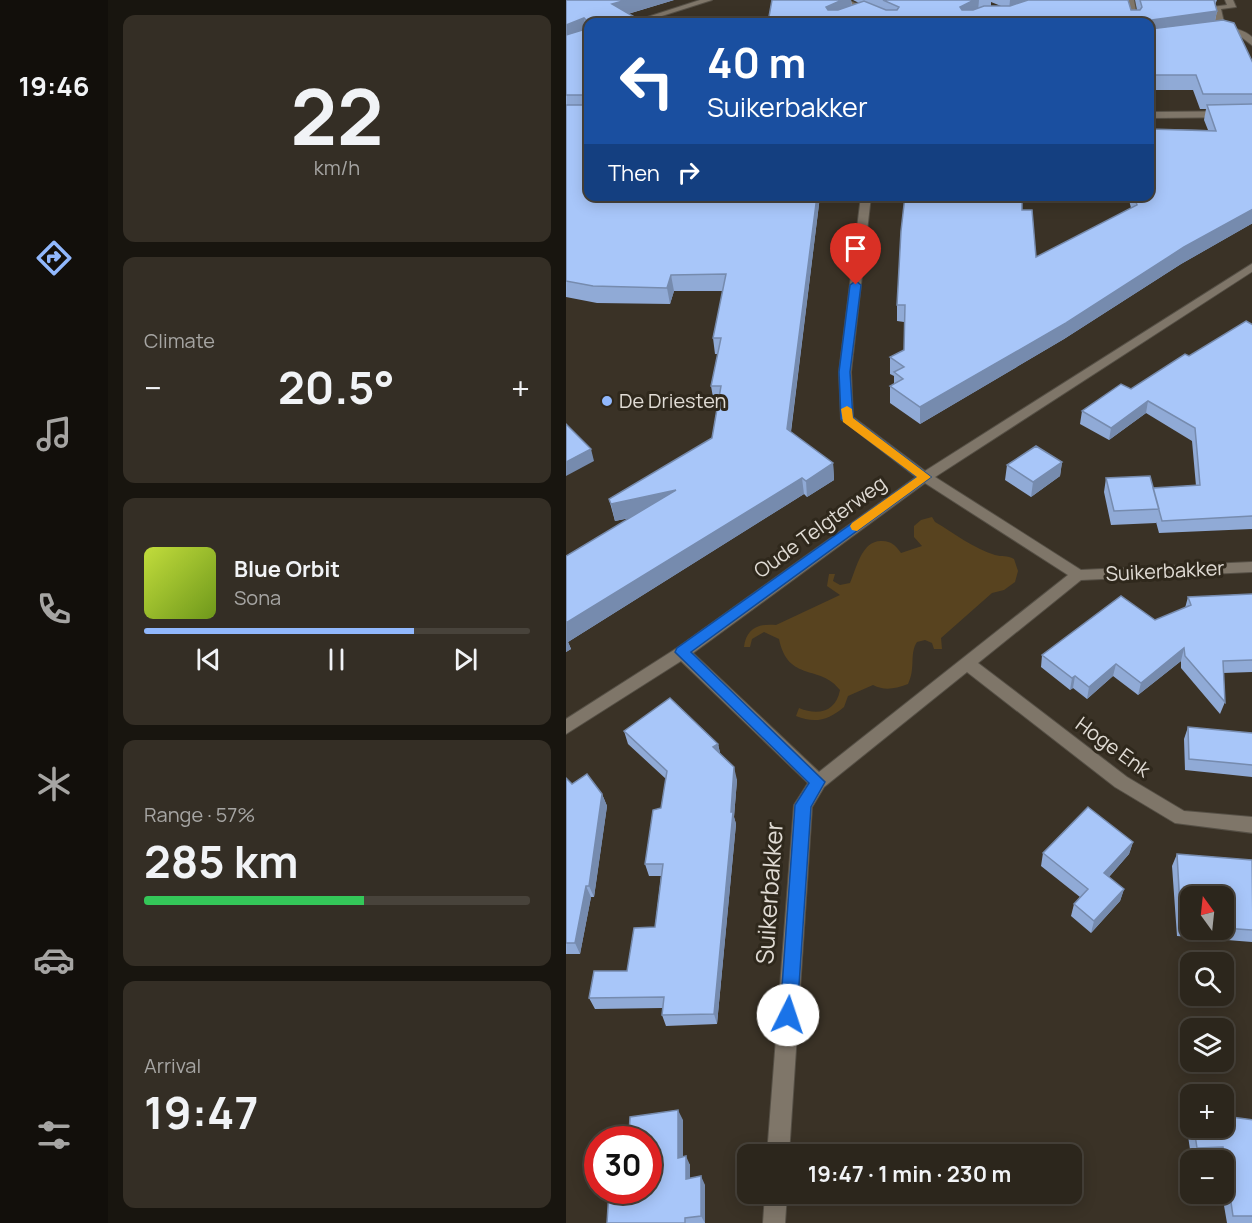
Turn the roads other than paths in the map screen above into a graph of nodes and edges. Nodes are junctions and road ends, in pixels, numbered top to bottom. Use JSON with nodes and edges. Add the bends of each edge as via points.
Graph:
{"nodes":[{"id":1,"x":708,"y":0,"type":"edge"},
{"id":2,"x":841,"y":0,"type":"edge"},
{"id":3,"x":1229,"y":0,"type":"edge"},
{"id":4,"x":1130,"y":3,"type":"edge"},
{"id":5,"x":1117,"y":5,"type":"edge"},
{"id":6,"x":863,"y":10,"type":"junction"},
{"id":7,"x":854,"y":14,"type":"edge"},
{"id":8,"x":648,"y":18,"type":"edge"},
{"id":9,"x":883,"y":18,"type":"edge"},
{"id":10,"x":1133,"y":18,"type":"edge"},
{"id":11,"x":1253,"y":44,"type":"edge"},
{"id":12,"x":1253,"y":114,"type":"edge"},
{"id":13,"x":1154,"y":115,"type":"edge"},
{"id":14,"x":865,"y":201,"type":"edge"},
{"id":15,"x":1253,"y":266,"type":"edge"},
{"id":16,"x":925,"y":477,"type":"junction"},
{"id":17,"x":1253,"y":567,"type":"edge"},
{"id":18,"x":1078,"y":575,"type":"junction"},
{"id":19,"x":682,"y":652,"type":"junction"},
{"id":20,"x":966,"y":663,"type":"junction"},
{"id":21,"x":566,"y":727,"type":"edge"},
{"id":22,"x":818,"y":782,"type":"junction"},
{"id":23,"x":1253,"y":825,"type":"edge"},
{"id":24,"x":780,"y":1144,"type":"edge"},
{"id":25,"x":775,"y":1204,"type":"edge"},
{"id":26,"x":774,"y":1223,"type":"edge"}],
"edges":[{"from":1,"to":8,"type":"street"},
{"from":2,"to":6,"type":"street"},
{"from":3,"to":11,"type":"street","via":[[1232,8],[1216,7],[1216,30],[1239,31]]},
{"from":4,"to":5,"type":"street"},
{"from":4,"to":10,"type":"street"},
{"from":6,"to":7,"type":"street"},
{"from":6,"to":9,"type":"street"},
{"from":12,"to":13,"type":"street"},
{"from":14,"to":16,"type":"street","name":"Suikerbakker","via":[[845,372],[847,419]]},
{"from":15,"to":16,"type":"street","name":"Oude Telgterweg"},
{"from":16,"to":18,"type":"street","name":"Suikerbakker"},
{"from":16,"to":19,"type":"street","name":"Oude Telgterweg"},
{"from":17,"to":18,"type":"street","name":"Suikerbakker"},
{"from":18,"to":20,"type":"street","name":"Suikerbakker"},
{"from":19,"to":21,"type":"street","name":"Oude Telgterweg"},
{"from":19,"to":22,"type":"street"},
{"from":20,"to":22,"type":"street","name":"Suikerbakker"},
{"from":20,"to":23,"type":"street","name":"Hoge Enk","via":[[1121,782],[1181,818]]},
{"from":22,"to":24,"type":"street","name":"Suikerbakker","via":[[803,805]]},
{"from":25,"to":26,"type":"street"}]}
